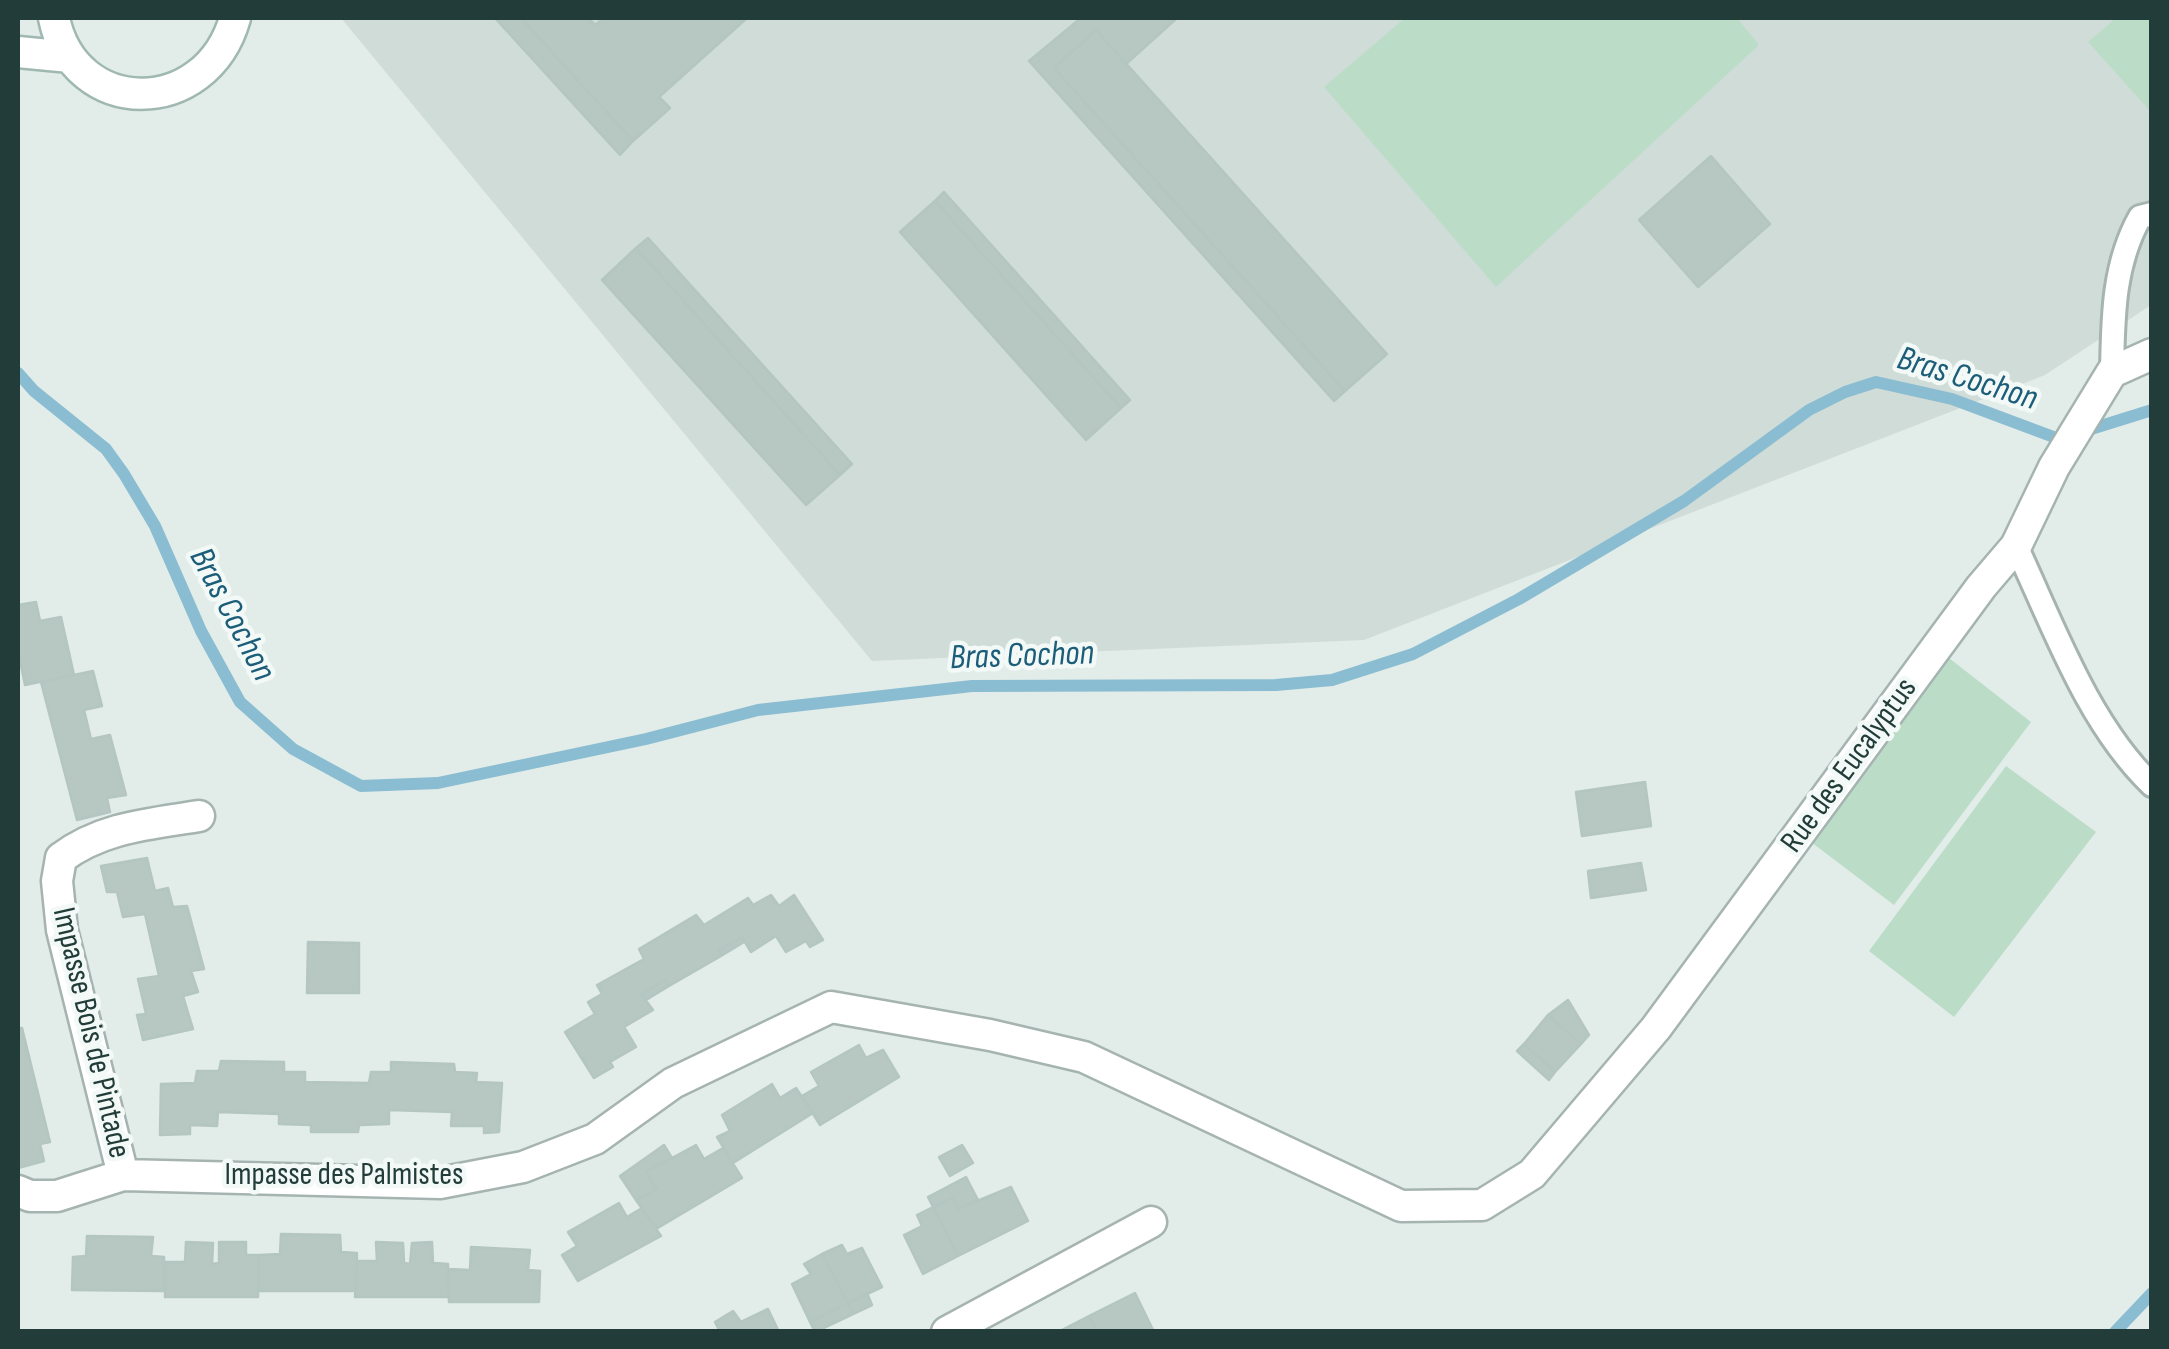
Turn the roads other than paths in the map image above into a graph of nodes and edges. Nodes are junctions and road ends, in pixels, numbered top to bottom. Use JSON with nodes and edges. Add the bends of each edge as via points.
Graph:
{"nodes":[{"id":1,"x":54,"y":18,"type":"edge"},
{"id":2,"x":235,"y":18,"type":"edge"},
{"id":3,"x":18,"y":52,"type":"edge"},
{"id":4,"x":70,"y":57,"type":"junction"},
{"id":5,"x":2152,"y":214,"type":"edge"},
{"id":6,"x":2152,"y":354,"type":"edge"},
{"id":7,"x":2112,"y":372,"type":"junction"},
{"id":8,"x":2016,"y":546,"type":"junction"},
{"id":9,"x":2152,"y":784,"type":"edge"},
{"id":10,"x":199,"y":816,"type":"dead end"},
{"id":11,"x":990,"y":1035,"type":"joint"},
{"id":12,"x":123,"y":1175,"type":"junction"},
{"id":13,"x":18,"y":1191,"type":"edge"},
{"id":14,"x":1151,"y":1222,"type":"dead end"},
{"id":15,"x":947,"y":1332,"type":"edge"}],
"edges":[{"from":1,"to":4,"type":"street"},
{"from":2,"to":4,"type":"street","via":[[210,68],[184,86],[153,94],[93,79]]},
{"from":3,"to":4,"type":"street"},
{"from":5,"to":7,"type":"lane","via":[[2140,217],[2124,254],[2113,301]]},
{"from":6,"to":7,"type":"street"},
{"from":7,"to":8,"type":"street","name":"Rue des Eucalyptus"},
{"from":8,"to":9,"type":"lane","via":[[2104,726]]},
{"from":8,"to":11,"type":"street","name":"Rue des Eucalyptus","via":[[1656,1028],[1532,1174],[1482,1205],[1401,1206],[1084,1057]]},
{"from":10,"to":12,"type":"street","name":"Impasse Bois de Pintade","via":[[118,830],[82,842],[61,858],[56,882],[62,930]]},
{"from":11,"to":12,"type":"street","name":"Impasse des Palmistes","via":[[832,1007],[673,1082],[595,1139],[523,1168],[440,1182]]},
{"from":12,"to":13,"type":"street","name":"Impasse des Palmistes","via":[[57,1196]]},
{"from":14,"to":15,"type":"street"}]}
